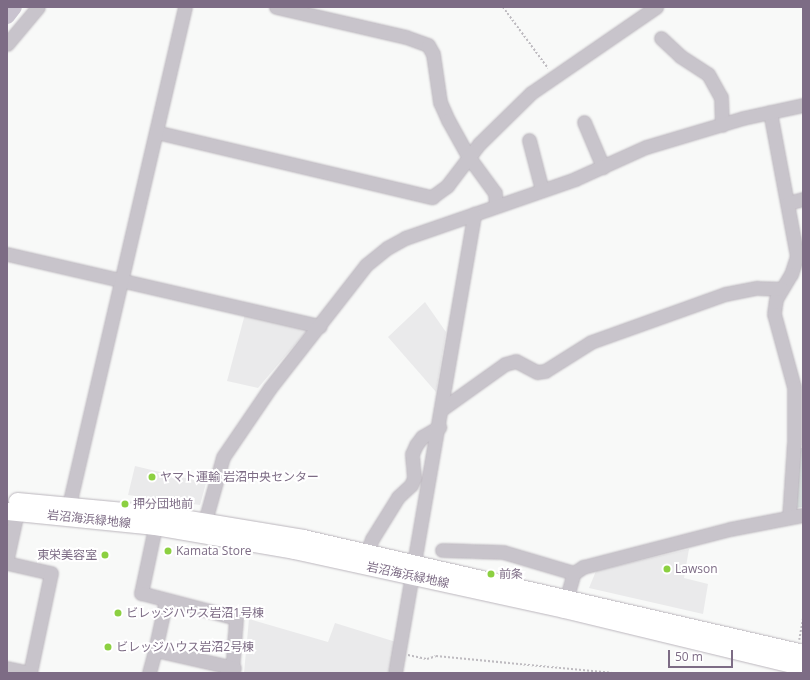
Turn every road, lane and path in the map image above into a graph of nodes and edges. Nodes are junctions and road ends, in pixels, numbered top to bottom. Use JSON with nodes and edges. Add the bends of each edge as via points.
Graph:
{"nodes":[{"id":1,"x":38,"y":7,"type":"edge"},
{"id":2,"x":186,"y":7,"type":"edge"},
{"id":3,"x":276,"y":7,"type":"edge"},
{"id":4,"x":503,"y":7,"type":"edge"},
{"id":5,"x":656,"y":7,"type":"edge"},
{"id":6,"x":661,"y":38,"type":"dead end"},
{"id":7,"x":7,"y":44,"type":"edge"},
{"id":8,"x":555,"y":76,"type":"junction"},
{"id":9,"x":803,"y":105,"type":"edge"},
{"id":10,"x":770,"y":112,"type":"junction"},
{"id":11,"x":584,"y":122,"type":"dead end"},
{"id":12,"x":722,"y":125,"type":"junction"},
{"id":13,"x":156,"y":132,"type":"junction"},
{"id":14,"x":529,"y":140,"type":"dead end"},
{"id":15,"x":468,"y":156,"type":"junction"},
{"id":16,"x":603,"y":167,"type":"junction"},
{"id":17,"x":542,"y":190,"type":"junction"},
{"id":18,"x":803,"y":199,"type":"edge"},
{"id":19,"x":788,"y":203,"type":"junction"},
{"id":20,"x":496,"y":206,"type":"junction"},
{"id":21,"x":474,"y":214,"type":"junction"},
{"id":22,"x":7,"y":254,"type":"edge"},
{"id":23,"x":122,"y":280,"type":"junction"},
{"id":24,"x":781,"y":289,"type":"junction"},
{"id":25,"x":320,"y":326,"type":"junction"},
{"id":26,"x":442,"y":409,"type":"junction"},
{"id":27,"x":439,"y":427,"type":"junction"},
{"id":28,"x":69,"y":504,"type":"junction"},
{"id":29,"x":10,"y":508,"type":"edge"},
{"id":30,"x":803,"y":515,"type":"edge"},
{"id":31,"x":789,"y":517,"type":"junction"},
{"id":32,"x":156,"y":520,"type":"junction"},
{"id":33,"x":205,"y":521,"type":"junction"},
{"id":34,"x":442,"y":550,"type":"dead end"},
{"id":35,"x":368,"y":552,"type":"junction"},
{"id":36,"x":7,"y":558,"type":"edge"},
{"id":37,"x":7,"y":563,"type":"edge"},
{"id":38,"x":413,"y":570,"type":"junction"},
{"id":39,"x":574,"y":573,"type":"junction"},
{"id":40,"x":166,"y":600,"type":"junction"},
{"id":41,"x":565,"y":604,"type":"junction"},
{"id":42,"x":803,"y":618,"type":"edge"},
{"id":43,"x":155,"y":650,"type":"junction"},
{"id":44,"x":398,"y":653,"type":"junction"},
{"id":45,"x":791,"y":658,"type":"edge"},
{"id":46,"x":803,"y":667,"type":"edge"},
{"id":47,"x":7,"y":668,"type":"edge"},
{"id":48,"x":233,"y":670,"type":"edge"},
{"id":49,"x":30,"y":673,"type":"edge"},
{"id":50,"x":149,"y":673,"type":"edge"},
{"id":51,"x":395,"y":673,"type":"edge"},
{"id":52,"x":611,"y":673,"type":"edge"}],
"edges":[{"from":1,"to":7,"type":"street"},
{"from":2,"to":13,"type":"street"},
{"from":3,"to":15,"type":"street","via":[[406,37],[428,45],[433,54],[440,102]]},
{"from":4,"to":8,"type":"path"},
{"from":5,"to":8,"type":"street"},
{"from":6,"to":12,"type":"street","via":[[680,56],[708,74],[720,97]]},
{"from":8,"to":15,"type":"street","via":[[531,93]]},
{"from":9,"to":10,"type":"street"},
{"from":10,"to":12,"type":"street"},
{"from":10,"to":19,"type":"street"},
{"from":11,"to":16,"type":"street"},
{"from":12,"to":16,"type":"street","via":[[646,147]]},
{"from":13,"to":15,"type":"street","via":[[432,197],[447,186]]},
{"from":13,"to":23,"type":"street"},
{"from":14,"to":17,"type":"street"},
{"from":15,"to":20,"type":"street","via":[[495,193]]},
{"from":16,"to":17,"type":"street"},
{"from":17,"to":20,"type":"street"},
{"from":18,"to":19,"type":"street"},
{"from":19,"to":24,"type":"street","via":[[798,256],[791,274]]},
{"from":20,"to":21,"type":"street"},
{"from":21,"to":25,"type":"street","via":[[405,238],[387,248],[366,265]]},
{"from":21,"to":26,"type":"street"},
{"from":22,"to":23,"type":"street"},
{"from":23,"to":25,"type":"street"},
{"from":23,"to":28,"type":"street"},
{"from":24,"to":26,"type":"street","via":[[757,288],[725,294],[591,342],[545,371],[537,372],[516,361],[505,364]]},
{"from":24,"to":31,"type":"street","via":[[774,314],[794,387],[794,442]]},
{"from":25,"to":33,"type":"street","via":[[270,388],[223,457]]},
{"from":26,"to":27,"type":"street"},
{"from":27,"to":35,"type":"street","via":[[422,437],[416,446],[412,454],[414,473],[411,485],[398,497],[372,539]]},
{"from":27,"to":38,"type":"street"},
{"from":28,"to":29,"type":"main road","name":"岩沼海浜緑地線"},
{"from":28,"to":32,"type":"main road","name":"岩沼海浜緑地線"},
{"from":29,"to":32,"type":"main road","name":"岩沼海浜緑地線"},
{"from":29,"to":36,"type":"street"},
{"from":30,"to":31,"type":"street"},
{"from":31,"to":39,"type":"street","via":[[600,562],[583,567]]},
{"from":32,"to":33,"type":"main road","name":"岩沼海浜緑地線"},
{"from":32,"to":38,"type":"main road","name":"岩沼海浜緑地線","via":[[287,548]]},
{"from":32,"to":40,"type":"street","via":[[141,593]]},
{"from":33,"to":35,"type":"main road","name":"岩沼海浜緑地線"},
{"from":34,"to":39,"type":"street","via":[[503,552]]},
{"from":35,"to":38,"type":"main road","name":"岩沼海浜緑地線"},
{"from":37,"to":49,"type":"street","via":[[51,573]]},
{"from":38,"to":41,"type":"main road","name":"岩沼海浜緑地線"},
{"from":38,"to":44,"type":"street"},
{"from":39,"to":41,"type":"street"},
{"from":40,"to":43,"type":"street"},
{"from":40,"to":48,"type":"street","via":[[236,618]]},
{"from":41,"to":45,"type":"main road","name":"岩沼海浜緑地線"},
{"from":42,"to":45,"type":"path"},
{"from":43,"to":48,"type":"street"},
{"from":43,"to":50,"type":"street"},
{"from":44,"to":51,"type":"street"},
{"from":44,"to":52,"type":"path","via":[[428,659],[436,656]]},
{"from":45,"to":46,"type":"main road","name":"岩沼海浜緑地線"},
{"from":47,"to":49,"type":"street"}]}
